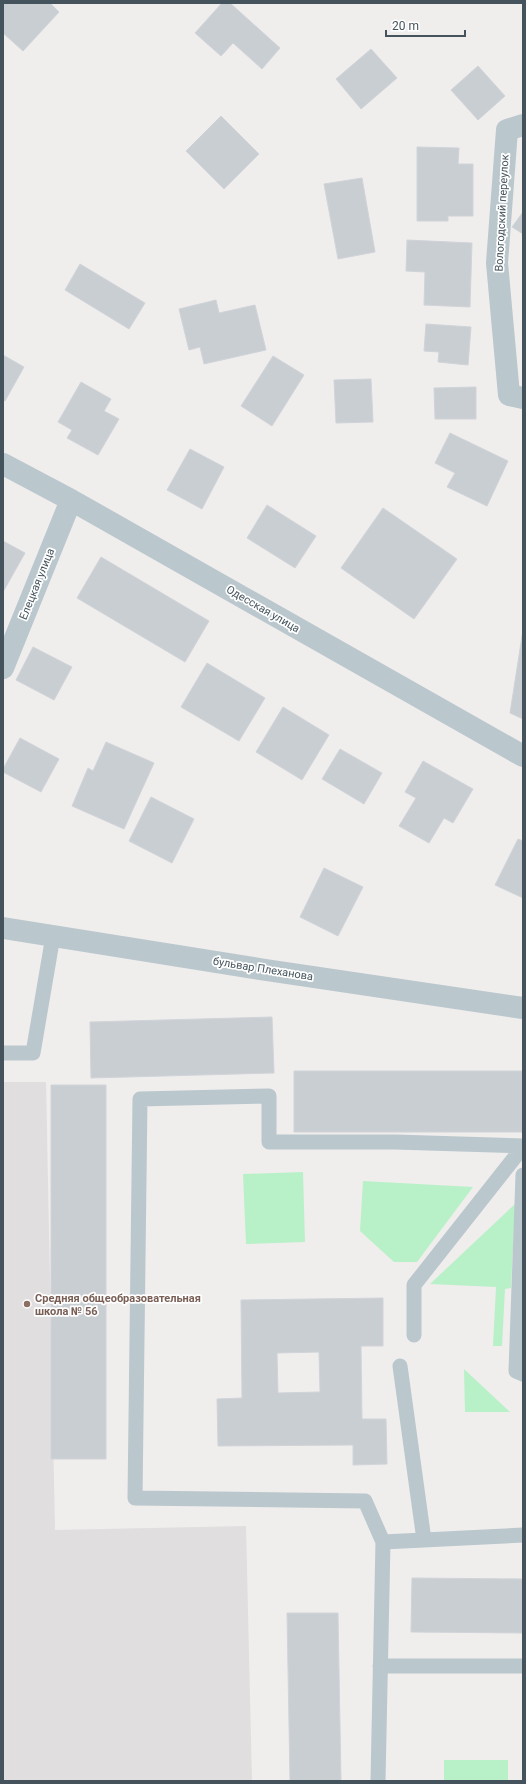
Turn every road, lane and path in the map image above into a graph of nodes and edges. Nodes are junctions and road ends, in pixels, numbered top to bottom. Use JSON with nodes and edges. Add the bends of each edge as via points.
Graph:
{"nodes":[{"id":1,"x":523,"y":125,"type":"edge"},
{"id":2,"x":523,"y":398,"type":"edge"},
{"id":3,"x":3,"y":464,"type":"edge"},
{"id":4,"x":71,"y":500,"type":"junction"},
{"id":5,"x":3,"y":668,"type":"edge"},
{"id":6,"x":523,"y":756,"type":"edge"},
{"id":7,"x":3,"y":928,"type":"edge"},
{"id":8,"x":53,"y":936,"type":"junction"},
{"id":9,"x":523,"y":1008,"type":"edge"},
{"id":10,"x":3,"y":1053,"type":"edge"},
{"id":11,"x":523,"y":1146,"type":"edge"},
{"id":12,"x":523,"y":1175,"type":"edge"},
{"id":13,"x":414,"y":1335,"type":"dead end"},
{"id":14,"x":400,"y":1366,"type":"dead end"},
{"id":15,"x":523,"y":1374,"type":"edge"},
{"id":16,"x":523,"y":1534,"type":"edge"},
{"id":17,"x":424,"y":1540,"type":"junction"},
{"id":18,"x":382,"y":1542,"type":"junction"},
{"id":19,"x":380,"y":1666,"type":"junction"},
{"id":20,"x":523,"y":1666,"type":"edge"},
{"id":21,"x":378,"y":1781,"type":"edge"}],
"edges":[{"from":1,"to":2,"type":"street","name":"Вологодский переулок","via":[[507,130],[497,262],[509,395]]},
{"from":3,"to":4,"type":"street","name":"Одесская улица"},
{"from":4,"to":5,"type":"street","name":"Елецкая улица"},
{"from":4,"to":6,"type":"street","name":"Одесская улица"},
{"from":7,"to":8,"type":"street","name":"бульвар Плеханова"},
{"from":8,"to":9,"type":"street","name":"бульвар Плеханова"},
{"from":8,"to":10,"type":"lane","via":[[33,1053]]},
{"from":11,"to":13,"type":"lane","via":[[414,1285]]},
{"from":11,"to":18,"type":"lane","via":[[269,1142],[269,1096],[140,1099],[135,1498],[366,1501]]},
{"from":12,"to":15,"type":"lane","via":[[516,1371]]},
{"from":14,"to":17,"type":"lane"},
{"from":16,"to":17,"type":"lane"},
{"from":17,"to":18,"type":"lane"},
{"from":18,"to":19,"type":"lane"},
{"from":19,"to":20,"type":"lane"},
{"from":19,"to":21,"type":"lane"}]}
